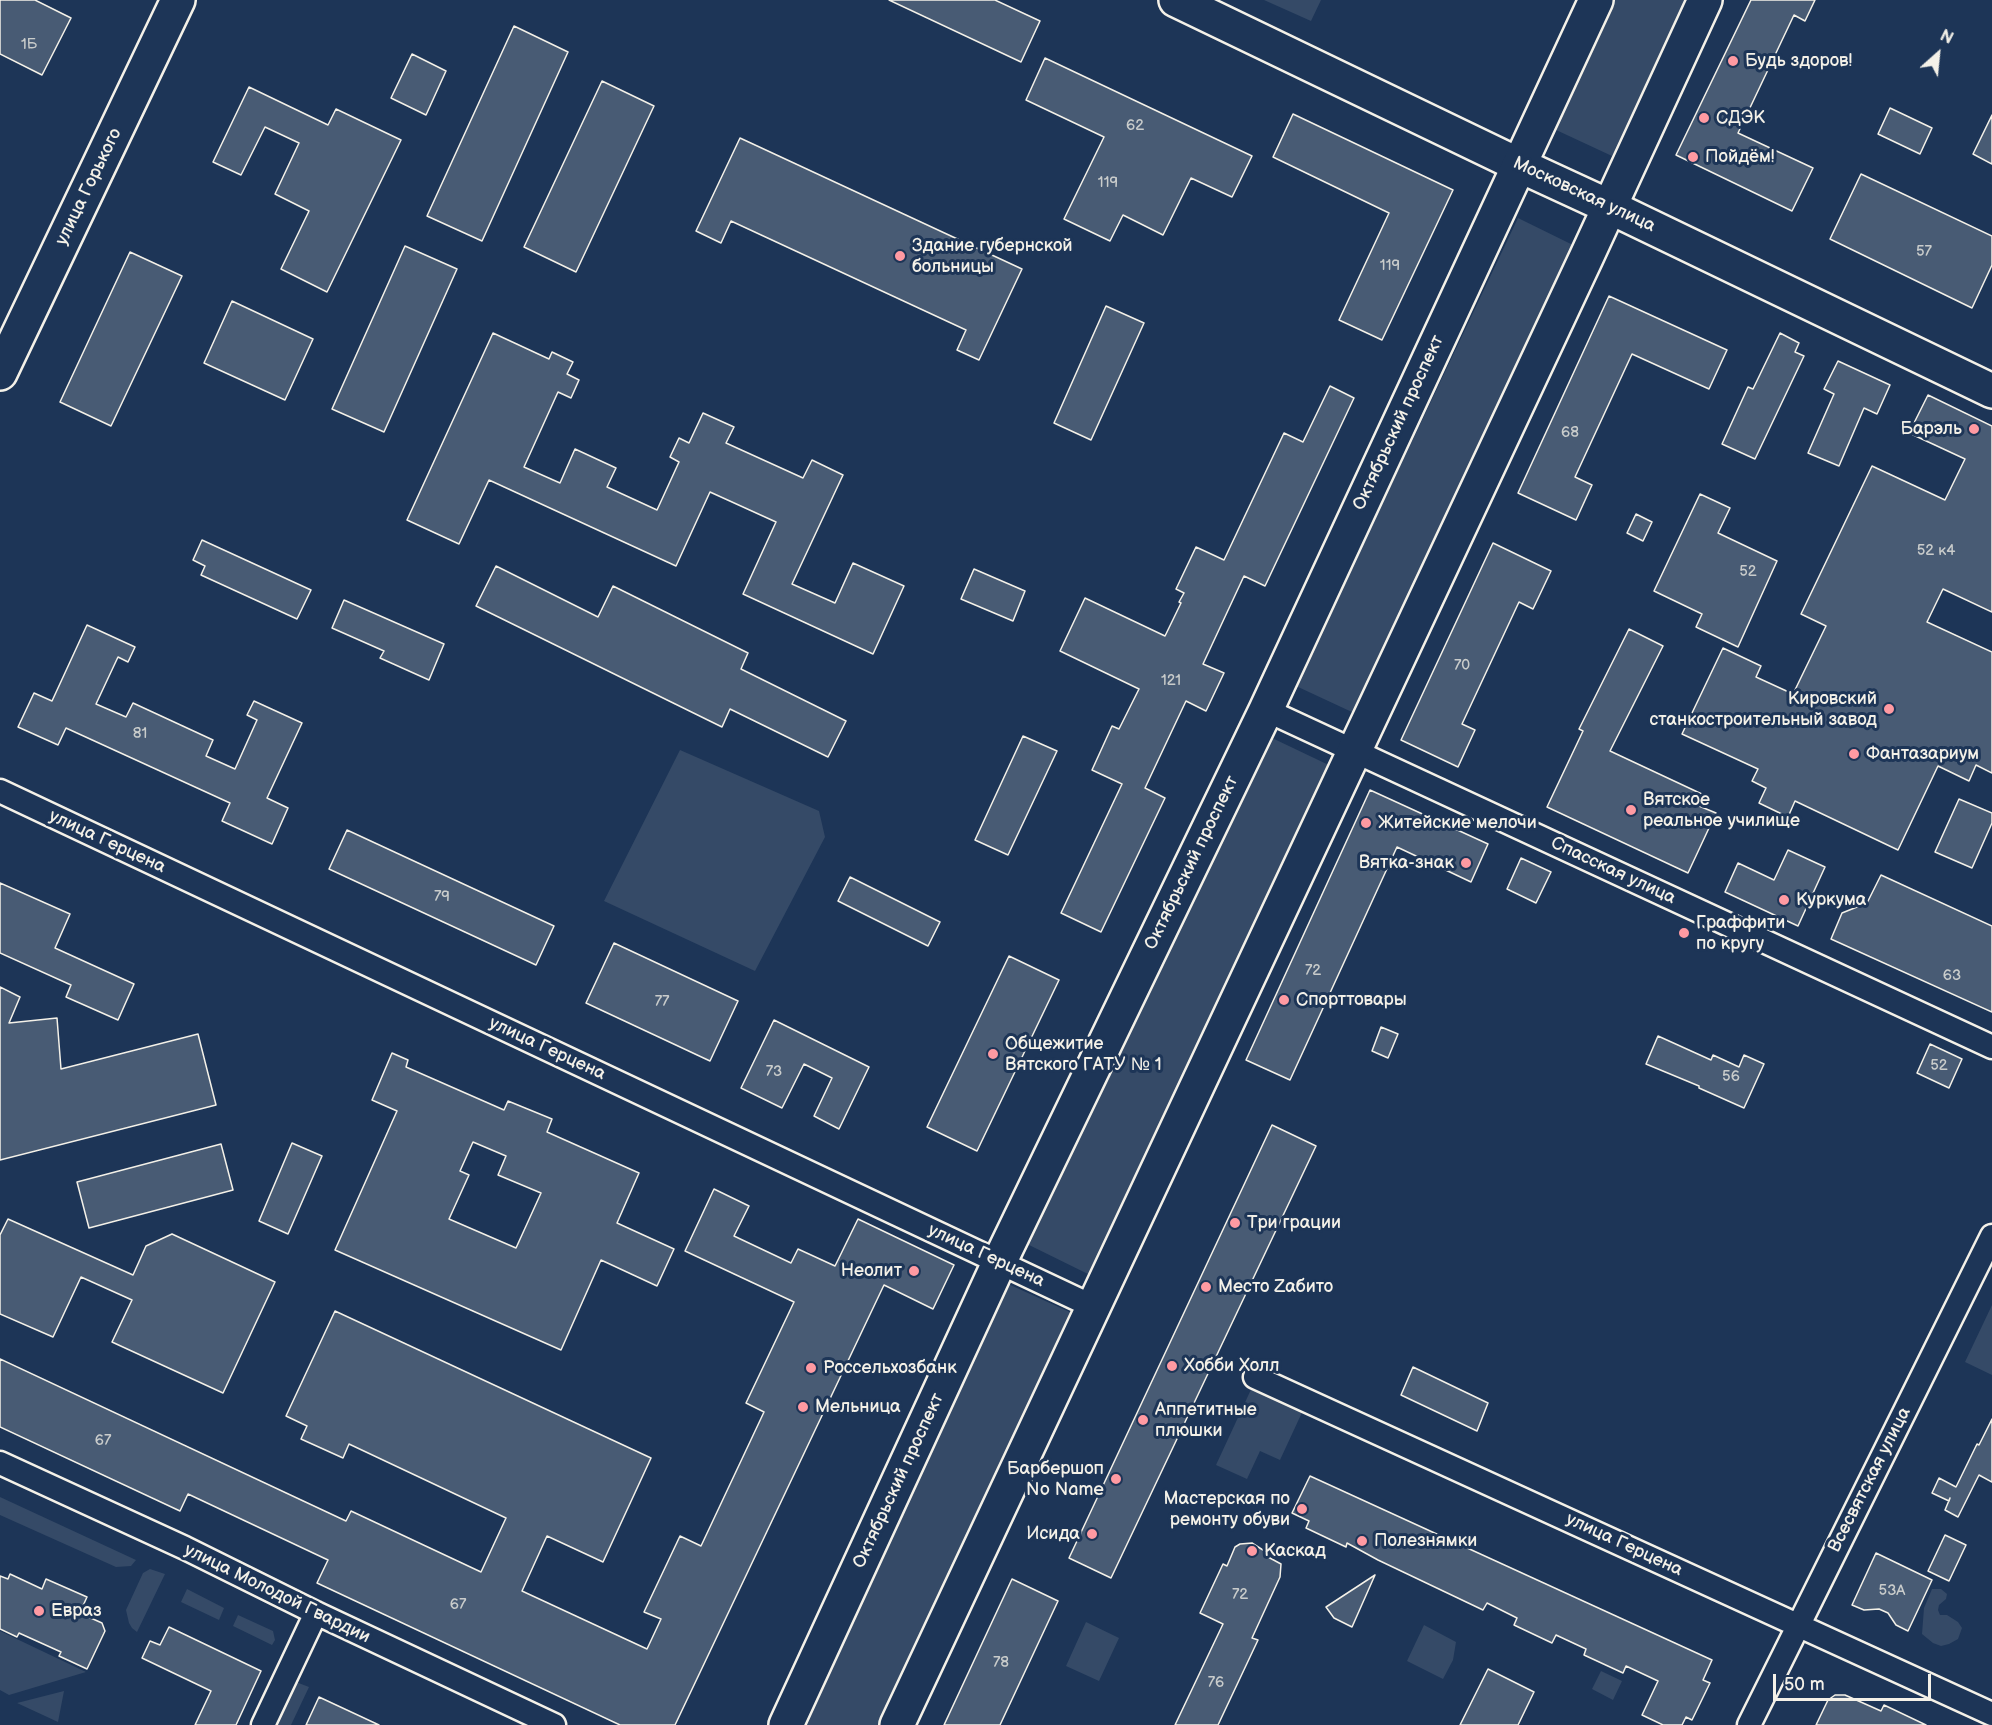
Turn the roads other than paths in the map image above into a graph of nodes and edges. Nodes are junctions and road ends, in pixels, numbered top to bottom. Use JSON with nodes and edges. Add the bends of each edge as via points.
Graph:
{"nodes":[{"id":1,"x":178,"y":0,"type":"edge"},
{"id":2,"x":1176,"y":0,"type":"edge"},
{"id":3,"x":1596,"y":0,"type":"edge"},
{"id":4,"x":1705,"y":0,"type":"edge"},
{"id":5,"x":1519,"y":165,"type":"junction"},
{"id":6,"x":1610,"y":207,"type":"junction"},
{"id":7,"x":0,"y":373,"type":"edge"},
{"id":8,"x":1992,"y":391,"type":"edge"},
{"id":9,"x":1266,"y":710,"type":"junction"},
{"id":10,"x":1355,"y":751,"type":"junction"},
{"id":11,"x":0,"y":791,"type":"edge"},
{"id":12,"x":1992,"y":1047,"type":"edge"},
{"id":13,"x":1992,"y":1236,"type":"edge"},
{"id":14,"x":999,"y":1263,"type":"junction"},
{"id":15,"x":1094,"y":1307,"type":"junction"},
{"id":16,"x":1255,"y":1377,"type":"dead end"},
{"id":17,"x":0,"y":1463,"type":"edge"},
{"id":18,"x":316,"y":1613,"type":"junction"},
{"id":19,"x":1798,"y":1624,"type":"junction"},
{"id":20,"x":1992,"y":1714,"type":"edge"},
{"id":21,"x":263,"y":1725,"type":"edge"},
{"id":22,"x":554,"y":1725,"type":"edge"},
{"id":23,"x":786,"y":1725,"type":"edge"},
{"id":24,"x":897,"y":1725,"type":"edge"},
{"id":25,"x":1749,"y":1725,"type":"edge"}],
"edges":[{"from":1,"to":7,"type":"main road","name":"улица Горького"},
{"from":2,"to":5,"type":"main road","name":"Московская улица"},
{"from":3,"to":5,"type":"main road","name":"Октябрьский проспект"},
{"from":4,"to":6,"type":"main road"},
{"from":5,"to":6,"type":"main road","name":"Московская улица"},
{"from":5,"to":9,"type":"main road","name":"Октябрьский проспект"},
{"from":6,"to":8,"type":"main road","name":"Московская улица"},
{"from":6,"to":10,"type":"main road"},
{"from":9,"to":10,"type":"street","name":"Спасская улица"},
{"from":9,"to":14,"type":"main road","name":"Октябрьский проспект"},
{"from":10,"to":12,"type":"street","name":"Спасская улица"},
{"from":10,"to":15,"type":"main road"},
{"from":11,"to":14,"type":"street","name":"улица Герцена"},
{"from":13,"to":19,"type":"street","name":"Всесвятская улица"},
{"from":14,"to":15,"type":"street","name":"улица Герцена"},
{"from":14,"to":23,"type":"main road","name":"Октябрьский проспект"},
{"from":15,"to":24,"type":"main road"},
{"from":16,"to":19,"type":"street","name":"улица Герцена"},
{"from":17,"to":18,"type":"street","name":"улица Молодой Гвардии"},
{"from":18,"to":21,"type":"street"},
{"from":18,"to":22,"type":"street","name":"улица Молодой Гвардии"},
{"from":19,"to":20,"type":"street","name":"улица Герцена"},
{"from":19,"to":25,"type":"street","name":"Всесвятская улица"}]}
